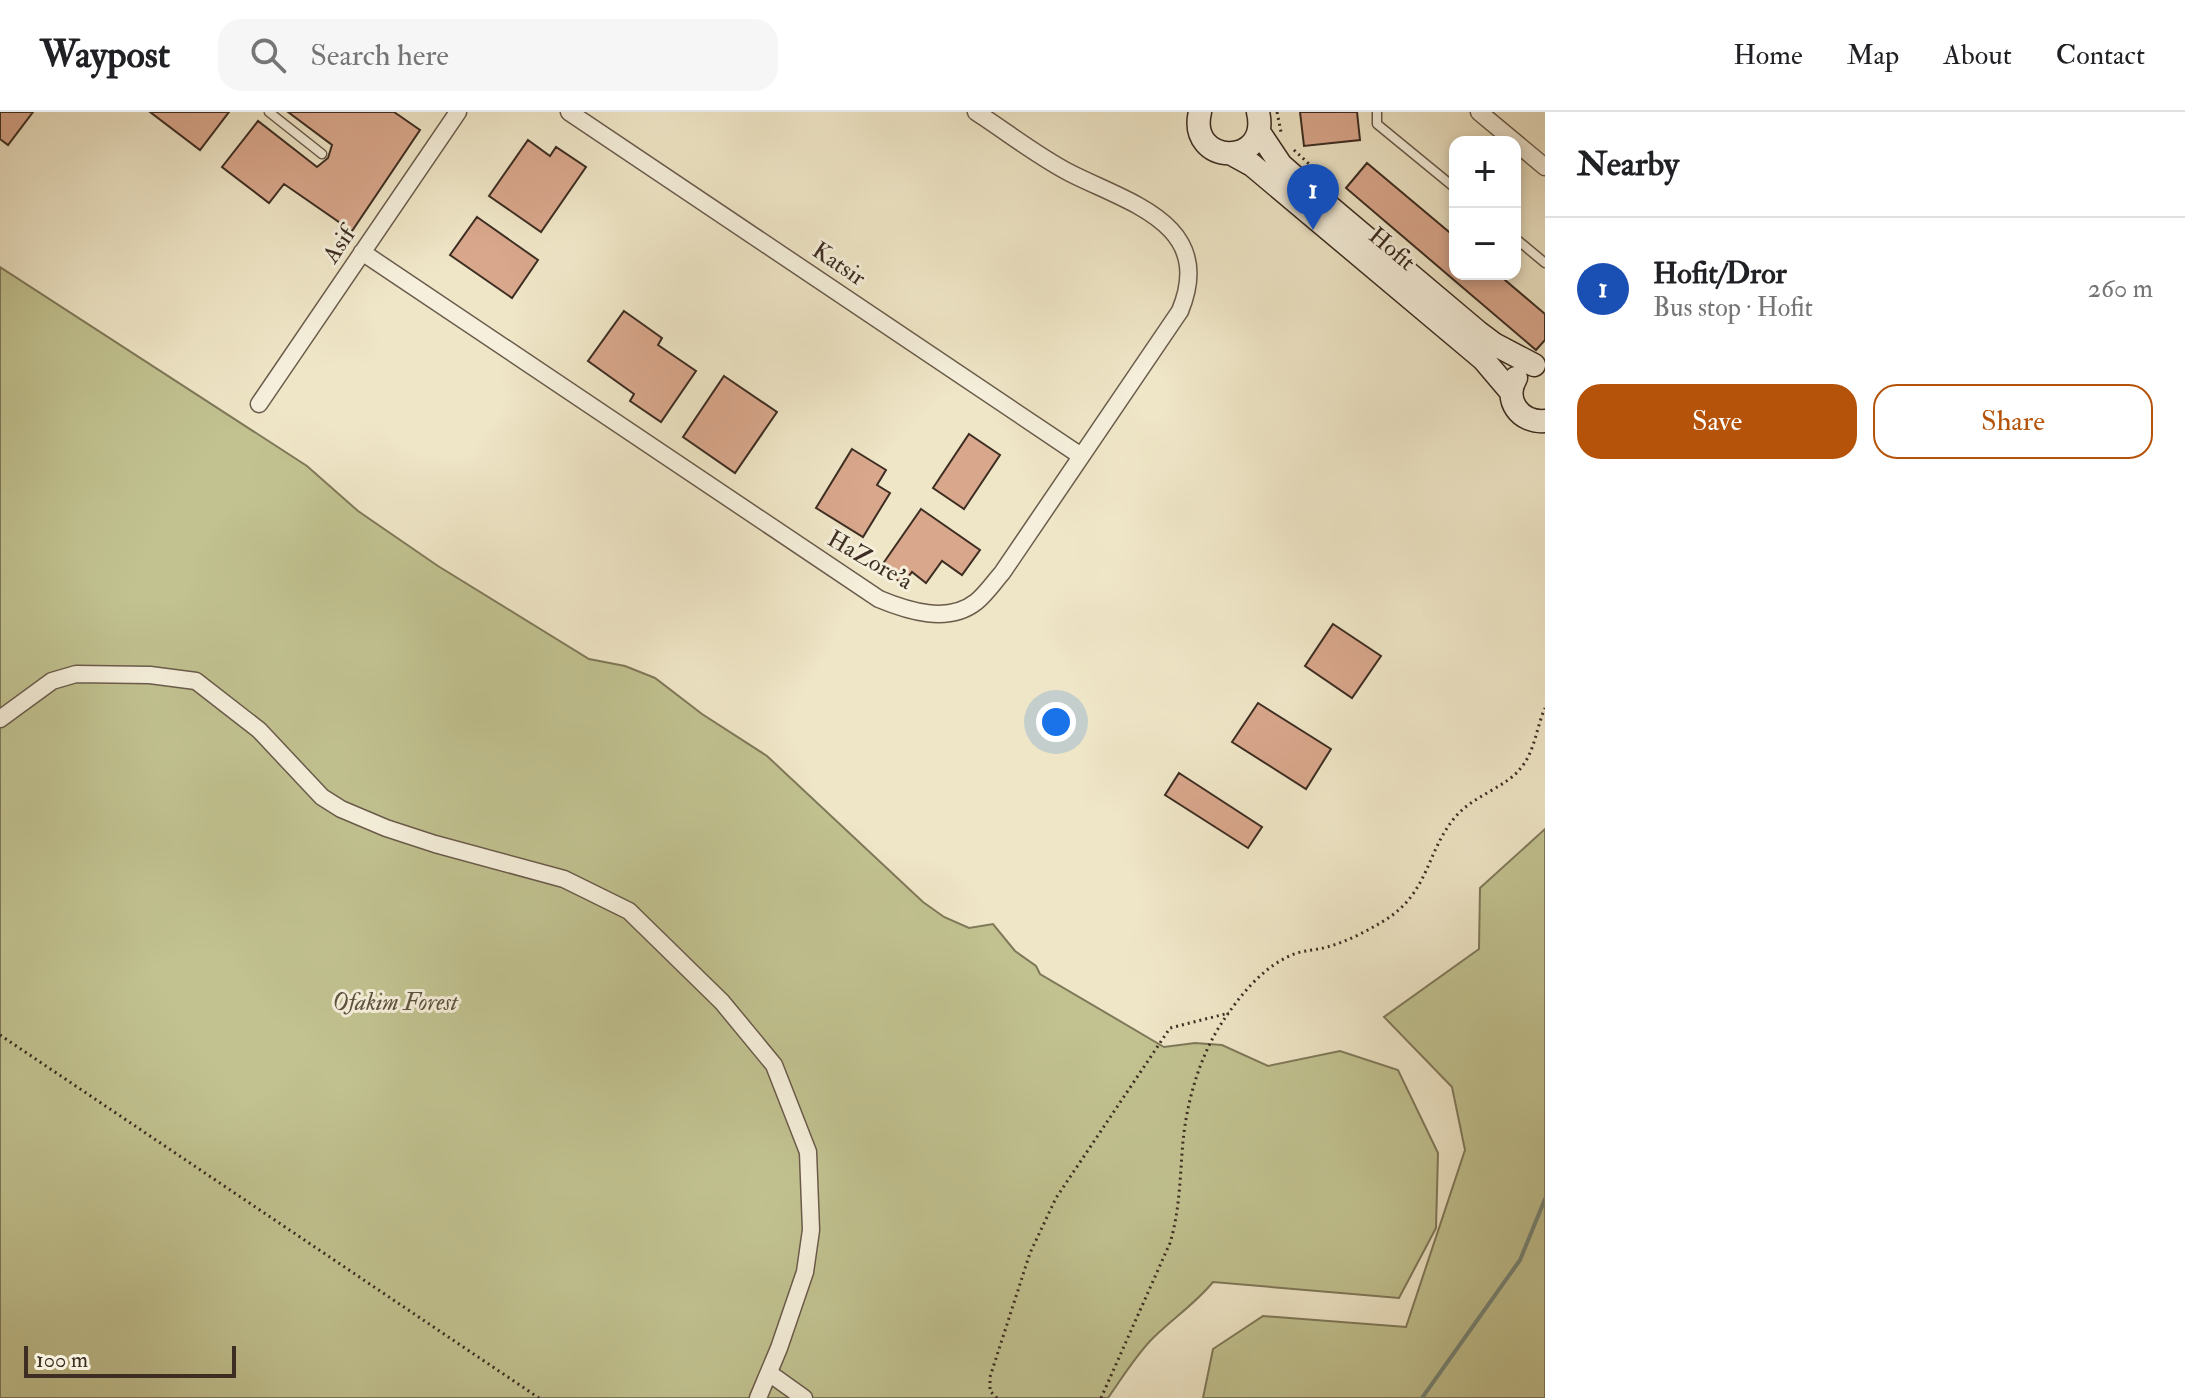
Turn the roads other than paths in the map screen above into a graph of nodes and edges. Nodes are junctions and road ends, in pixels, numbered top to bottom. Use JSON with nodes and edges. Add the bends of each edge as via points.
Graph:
{"nodes":[{"id":1,"x":269,"y":112,"type":"edge"},
{"id":2,"x":458,"y":112,"type":"edge"},
{"id":3,"x":569,"y":112,"type":"edge"},
{"id":4,"x":976,"y":112,"type":"edge"},
{"id":5,"x":1377,"y":112,"type":"edge"},
{"id":6,"x":1479,"y":112,"type":"edge"},
{"id":7,"x":1196,"y":115,"type":"edge"},
{"id":8,"x":1259,"y":122,"type":"edge"},
{"id":9,"x":322,"y":154,"type":"dead end"},
{"id":10,"x":1232,"y":154,"type":"junction"},
{"id":11,"x":1545,"y":167,"type":"edge"},
{"id":12,"x":1449,"y":183,"type":"edge"},
{"id":13,"x":1521,"y":243,"type":"edge"},
{"id":14,"x":362,"y":252,"type":"junction"},
{"id":15,"x":1545,"y":263,"type":"edge"},
{"id":16,"x":1540,"y":366,"type":"edge"},
{"id":17,"x":1511,"y":392,"type":"junction"},
{"id":18,"x":259,"y":404,"type":"dead end"},
{"id":19,"x":1545,"y":421,"type":"edge"},
{"id":20,"x":1081,"y":456,"type":"junction"},
{"id":21,"x":0,"y":719,"type":"edge"},
{"id":22,"x":769,"y":1373,"type":"junction"},
{"id":23,"x":758,"y":1398,"type":"edge"},
{"id":24,"x":804,"y":1398,"type":"edge"}],
"edges":[{"from":1,"to":9,"type":"lane"},
{"from":2,"to":14,"type":"street","name":"Asif"},
{"from":3,"to":20,"type":"street","name":"Katsir"},
{"from":4,"to":20,"type":"street","name":"HaZore'a","via":[[1069,172],[1154,214],[1187,255],[1189,277],[1180,311]]},
{"from":5,"to":12,"type":"lane","via":[[1377,124]]},
{"from":6,"to":11,"type":"street"},
{"from":7,"to":10,"type":"main road","name":"Hofit","via":[[1199,132],[1212,149]]},
{"from":8,"to":10,"type":"main road","via":[[1249,147]]},
{"from":8,"to":16,"type":"main road","name":"Hofit","via":[[1281,165],[1478,332]]},
{"from":10,"to":17,"type":"main road","name":"Hofit","via":[[1252,165],[1483,359]]},
{"from":13,"to":15,"type":"lane"},
{"from":14,"to":18,"type":"street","name":"Asif"},
{"from":14,"to":20,"type":"street","name":"HaZore'a","via":[[879,599],[902,608],[943,613],[977,601]]},
{"from":16,"to":17,"type":"main road","via":[[1518,375]]},
{"from":17,"to":19,"type":"main road","name":"Hofit","via":[[1523,416]]},
{"from":21,"to":22,"type":"street","via":[[52,681],[76,674],[196,681],[259,730],[322,797],[341,809],[435,844],[564,879],[629,911],[722,1002],[774,1065],[808,1152],[811,1230],[805,1272]]},
{"from":22,"to":23,"type":"street"},
{"from":22,"to":24,"type":"street"}]}
